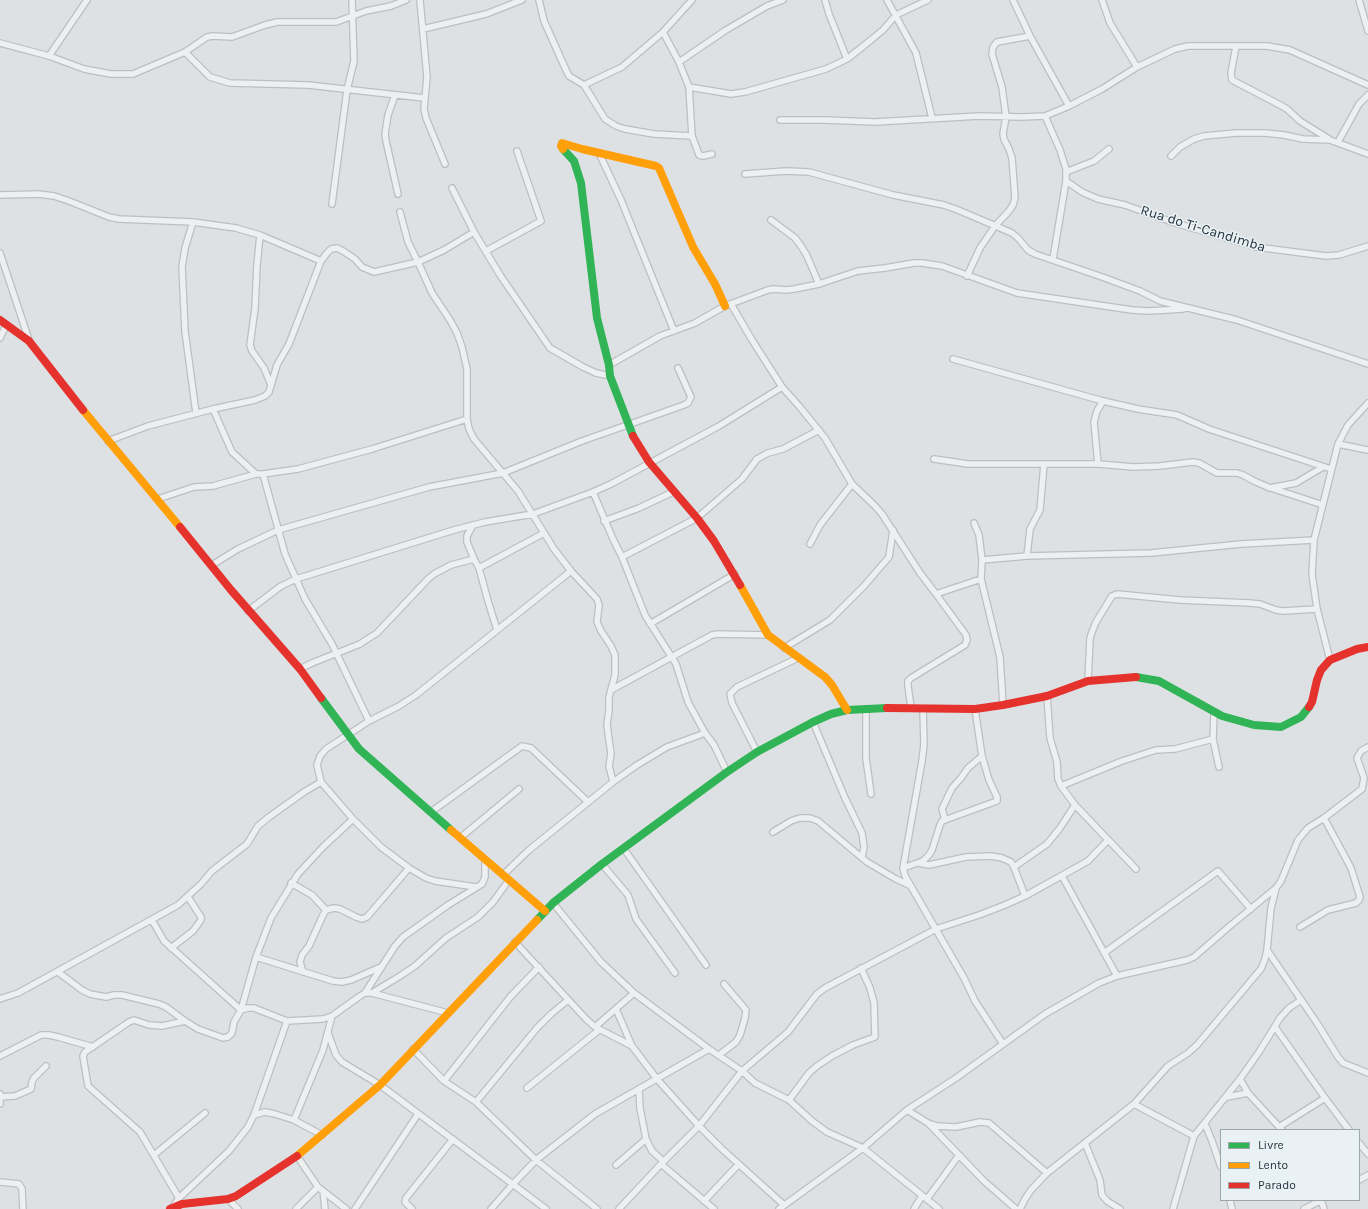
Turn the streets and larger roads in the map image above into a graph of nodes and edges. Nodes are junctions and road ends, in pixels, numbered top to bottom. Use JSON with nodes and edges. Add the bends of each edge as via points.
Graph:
{"nodes":[{"id":1,"x":86,"y":0,"type":"edge"},
{"id":2,"x":352,"y":0,"type":"edge"},
{"id":3,"x":406,"y":0,"type":"edge"},
{"id":4,"x":420,"y":0,"type":"edge"},
{"id":5,"x":522,"y":0,"type":"edge"},
{"id":6,"x":540,"y":0,"type":"edge"},
{"id":7,"x":692,"y":0,"type":"edge"},
{"id":8,"x":783,"y":0,"type":"edge"},
{"id":9,"x":825,"y":0,"type":"edge"},
{"id":10,"x":887,"y":0,"type":"edge"},
{"id":11,"x":928,"y":0,"type":"edge"},
{"id":12,"x":1013,"y":0,"type":"edge"},
{"id":13,"x":1102,"y":0,"type":"edge"},
{"id":14,"x":1359,"y":0,"type":"edge"},
{"id":15,"x":896,"y":16,"type":"junction"},
{"id":16,"x":352,"y":17,"type":"junction"},
{"id":17,"x":423,"y":29,"type":"junction"},
{"id":18,"x":1368,"y":31,"type":"edge"},
{"id":19,"x":663,"y":32,"type":"junction"},
{"id":20,"x":1030,"y":36,"type":"junction"},
{"id":21,"x":0,"y":43,"type":"edge"},
{"id":22,"x":1236,"y":46,"type":"junction"},
{"id":23,"x":185,"y":52,"type":"junction"},
{"id":24,"x":49,"y":56,"type":"junction"},
{"id":25,"x":847,"y":59,"type":"junction"},
{"id":26,"x":679,"y":62,"type":"junction"},
{"id":27,"x":1137,"y":67,"type":"junction"},
{"id":28,"x":584,"y":85,"type":"junction"},
{"id":29,"x":1368,"y":85,"type":"edge"},
{"id":30,"x":689,"y":87,"type":"junction"},
{"id":31,"x":347,"y":90,"type":"junction"},
{"id":32,"x":395,"y":95,"type":"junction"},
{"id":33,"x":1368,"y":95,"type":"edge"},
{"id":34,"x":424,"y":98,"type":"junction"},
{"id":35,"x":1069,"y":106,"type":"junction"},
{"id":36,"x":1045,"y":116,"type":"junction"},
{"id":37,"x":1006,"y":117,"type":"junction"},
{"id":38,"x":932,"y":118,"type":"junction"},
{"id":39,"x":780,"y":120,"type":"dead end"},
{"id":40,"x":692,"y":136,"type":"junction"},
{"id":41,"x":1330,"y":140,"type":"junction"},
{"id":42,"x":1338,"y":142,"type":"junction"},
{"id":43,"x":1109,"y":149,"type":"dead end"},
{"id":44,"x":518,"y":151,"type":"dead end"},
{"id":45,"x":599,"y":153,"type":"junction"},
{"id":46,"x":712,"y":154,"type":"dead end"},
{"id":47,"x":1368,"y":154,"type":"edge"},
{"id":48,"x":1171,"y":156,"type":"dead end"},
{"id":49,"x":445,"y":164,"type":"dead end"},
{"id":50,"x":1066,"y":172,"type":"junction"},
{"id":51,"x":745,"y":174,"type":"dead end"},
{"id":52,"x":1066,"y":181,"type":"junction"},
{"id":53,"x":452,"y":188,"type":"dead end"},
{"id":54,"x":398,"y":194,"type":"dead end"},
{"id":55,"x":0,"y":195,"type":"edge"},
{"id":56,"x":332,"y":204,"type":"dead end"},
{"id":57,"x":400,"y":212,"type":"dead end"},
{"id":58,"x":771,"y":220,"type":"dead end"},
{"id":59,"x":193,"y":222,"type":"junction"},
{"id":60,"x":995,"y":226,"type":"junction"},
{"id":61,"x":474,"y":232,"type":"junction"},
{"id":62,"x":260,"y":235,"type":"junction"},
{"id":63,"x":1368,"y":246,"type":"edge"},
{"id":64,"x":486,"y":251,"type":"junction"},
{"id":65,"x":0,"y":253,"type":"edge"},
{"id":66,"x":1053,"y":259,"type":"junction"},
{"id":67,"x":321,"y":261,"type":"junction"},
{"id":68,"x":418,"y":262,"type":"junction"},
{"id":69,"x":967,"y":276,"type":"junction"},
{"id":70,"x":819,"y":284,"type":"junction"},
{"id":71,"x":728,"y":305,"type":"junction"},
{"id":72,"x":1187,"y":308,"type":"junction"},
{"id":73,"x":3,"y":323,"type":"edge"},
{"id":74,"x":674,"y":331,"type":"junction"},
{"id":75,"x":0,"y":338,"type":"edge"},
{"id":76,"x":29,"y":341,"type":"junction"},
{"id":77,"x":953,"y":360,"type":"dead end"},
{"id":78,"x":609,"y":364,"type":"junction"},
{"id":79,"x":1368,"y":364,"type":"edge"},
{"id":80,"x":678,"y":368,"type":"dead end"},
{"id":81,"x":610,"y":376,"type":"junction"},
{"id":82,"x":271,"y":385,"type":"junction"},
{"id":83,"x":782,"y":387,"type":"junction"},
{"id":84,"x":1102,"y":401,"type":"junction"},
{"id":85,"x":1368,"y":403,"type":"edge"},
{"id":86,"x":213,"y":408,"type":"junction"},
{"id":87,"x":196,"y":413,"type":"junction"},
{"id":88,"x":467,"y":419,"type":"junction"},
{"id":89,"x":628,"y":426,"type":"junction"},
{"id":90,"x":819,"y":430,"type":"junction"},
{"id":91,"x":108,"y":441,"type":"junction"},
{"id":92,"x":1338,"y":444,"type":"junction"},
{"id":93,"x":1368,"y":450,"type":"edge"},
{"id":94,"x":934,"y":459,"type":"dead end"},
{"id":95,"x":649,"y":462,"type":"junction"},
{"id":96,"x":1044,"y":464,"type":"junction"},
{"id":97,"x":1098,"y":464,"type":"junction"},
{"id":98,"x":1323,"y":467,"type":"junction"},
{"id":99,"x":1331,"y":469,"type":"junction"},
{"id":100,"x":503,"y":473,"type":"junction"},
{"id":101,"x":259,"y":474,"type":"junction"},
{"id":102,"x":852,"y":484,"type":"junction"},
{"id":103,"x":1270,"y":488,"type":"junction"},
{"id":104,"x":593,"y":492,"type":"junction"},
{"id":105,"x":673,"y":492,"type":"junction"},
{"id":106,"x":158,"y":499,"type":"junction"},
{"id":107,"x":1323,"y":505,"type":"junction"},
{"id":108,"x":533,"y":514,"type":"junction"},
{"id":109,"x":697,"y":518,"type":"junction"},
{"id":110,"x":604,"y":521,"type":"junction"},
{"id":111,"x":974,"y":523,"type":"dead end"},
{"id":112,"x":473,"y":525,"type":"junction"},
{"id":113,"x":278,"y":530,"type":"junction"},
{"id":114,"x":893,"y":530,"type":"junction"},
{"id":115,"x":544,"y":533,"type":"junction"},
{"id":116,"x":1314,"y":540,"type":"junction"},
{"id":117,"x":810,"y":544,"type":"dead end"},
{"id":118,"x":1027,"y":556,"type":"junction"},
{"id":119,"x":622,"y":557,"type":"junction"},
{"id":120,"x":474,"y":559,"type":"junction"},
{"id":121,"x":982,"y":560,"type":"junction"},
{"id":122,"x":212,"y":565,"type":"junction"},
{"id":123,"x":479,"y":568,"type":"junction"},
{"id":124,"x":571,"y":571,"type":"junction"},
{"id":125,"x":735,"y":574,"type":"junction"},
{"id":126,"x":296,"y":579,"type":"junction"},
{"id":127,"x":981,"y":579,"type":"junction"},
{"id":128,"x":936,"y":594,"type":"junction"},
{"id":129,"x":1317,"y":609,"type":"junction"},
{"id":130,"x":248,"y":611,"type":"junction"},
{"id":131,"x":650,"y":624,"type":"junction"},
{"id":132,"x":497,"y":630,"type":"junction"},
{"id":133,"x":768,"y":634,"type":"junction"},
{"id":134,"x":1368,"y":647,"type":"edge"},
{"id":135,"x":784,"y":648,"type":"junction"},
{"id":136,"x":336,"y":653,"type":"junction"},
{"id":137,"x":671,"y":656,"type":"junction"},
{"id":138,"x":798,"y":658,"type":"junction"},
{"id":139,"x":1330,"y":660,"type":"junction"},
{"id":140,"x":300,"y":669,"type":"junction"},
{"id":141,"x":1088,"y":681,"type":"junction"},
{"id":142,"x":611,"y":690,"type":"junction"},
{"id":143,"x":1047,"y":696,"type":"junction"},
{"id":144,"x":1003,"y":705,"type":"junction"},
{"id":145,"x":911,"y":708,"type":"junction"},
{"id":146,"x":866,"y":709,"type":"junction"},
{"id":147,"x":923,"y":709,"type":"junction"},
{"id":148,"x":975,"y":709,"type":"junction"},
{"id":149,"x":847,"y":710,"type":"junction"},
{"id":150,"x":1214,"y":713,"type":"junction"},
{"id":151,"x":369,"y":721,"type":"junction"},
{"id":152,"x":813,"y":722,"type":"junction"},
{"id":153,"x":705,"y":733,"type":"junction"},
{"id":154,"x":347,"y":734,"type":"junction"},
{"id":155,"x":1213,"y":739,"type":"junction"},
{"id":156,"x":1368,"y":747,"type":"edge"},
{"id":157,"x":757,"y":752,"type":"junction"},
{"id":158,"x":982,"y":756,"type":"junction"},
{"id":159,"x":1219,"y":767,"type":"dead end"},
{"id":160,"x":727,"y":772,"type":"junction"},
{"id":161,"x":321,"y":782,"type":"junction"},
{"id":162,"x":613,"y":782,"type":"junction"},
{"id":163,"x":1061,"y":786,"type":"junction"},
{"id":164,"x":519,"y":789,"type":"dead end"},
{"id":165,"x":871,"y":794,"type":"dead end"},
{"id":166,"x":588,"y":802,"type":"junction"},
{"id":167,"x":1075,"y":805,"type":"junction"},
{"id":168,"x":431,"y":812,"type":"junction"},
{"id":169,"x":353,"y":818,"type":"junction"},
{"id":170,"x":1324,"y":818,"type":"junction"},
{"id":171,"x":945,"y":820,"type":"junction"},
{"id":172,"x":773,"y":832,"type":"dead end"},
{"id":173,"x":460,"y":838,"type":"junction"},
{"id":174,"x":1108,"y":840,"type":"junction"},
{"id":175,"x":624,"y":849,"type":"junction"},
{"id":176,"x":862,"y":857,"type":"junction"},
{"id":177,"x":485,"y":860,"type":"junction"},
{"id":178,"x":919,"y":863,"type":"junction"},
{"id":179,"x":602,"y":864,"type":"junction"},
{"id":180,"x":1014,"y":867,"type":"junction"},
{"id":181,"x":409,"y":868,"type":"junction"},
{"id":182,"x":903,"y":868,"type":"junction"},
{"id":183,"x":1136,"y":869,"type":"dead end"},
{"id":184,"x":1062,"y":876,"type":"junction"},
{"id":185,"x":506,"y":877,"type":"junction"},
{"id":186,"x":292,"y":883,"type":"junction"},
{"id":187,"x":911,"y":886,"type":"junction"},
{"id":188,"x":476,"y":887,"type":"junction"},
{"id":189,"x":1276,"y":888,"type":"junction"},
{"id":190,"x":1024,"y":896,"type":"junction"},
{"id":191,"x":188,"y":897,"type":"junction"},
{"id":192,"x":553,"y":903,"type":"junction"},
{"id":193,"x":1251,"y":909,"type":"junction"},
{"id":194,"x":326,"y":910,"type":"junction"},
{"id":195,"x":545,"y":911,"type":"junction"},
{"id":196,"x":152,"y":920,"type":"junction"},
{"id":197,"x":1300,"y":927,"type":"dead end"},
{"id":198,"x":936,"y":929,"type":"junction"},
{"id":199,"x":515,"y":942,"type":"junction"},
{"id":200,"x":171,"y":948,"type":"junction"},
{"id":201,"x":1267,"y":950,"type":"junction"},
{"id":202,"x":1104,"y":954,"type":"junction"},
{"id":203,"x":256,"y":957,"type":"junction"},
{"id":204,"x":706,"y":965,"type":"dead end"},
{"id":205,"x":381,"y":967,"type":"junction"},
{"id":206,"x":539,"y":967,"type":"junction"},
{"id":207,"x":861,"y":968,"type":"junction"},
{"id":208,"x":58,"y":972,"type":"junction"},
{"id":209,"x":303,"y":972,"type":"junction"},
{"id":210,"x":675,"y":973,"type":"dead end"},
{"id":211,"x":1117,"y":976,"type":"junction"},
{"id":212,"x":724,"y":984,"type":"dead end"},
{"id":213,"x":365,"y":993,"type":"junction"},
{"id":214,"x":372,"y":993,"type":"junction"},
{"id":215,"x":634,"y":993,"type":"junction"},
{"id":216,"x":0,"y":999,"type":"edge"},
{"id":217,"x":568,"y":1000,"type":"junction"},
{"id":218,"x":1301,"y":1000,"type":"junction"},
{"id":219,"x":616,"y":1009,"type":"junction"},
{"id":220,"x":241,"y":1010,"type":"junction"},
{"id":221,"x":448,"y":1013,"type":"junction"},
{"id":222,"x":332,"y":1016,"type":"junction"},
{"id":223,"x":185,"y":1021,"type":"junction"},
{"id":224,"x":287,"y":1021,"type":"junction"},
{"id":225,"x":1274,"y":1027,"type":"junction"},
{"id":226,"x":597,"y":1029,"type":"junction"},
{"id":227,"x":328,"y":1033,"type":"junction"},
{"id":228,"x":1003,"y":1044,"type":"junction"},
{"id":229,"x":632,"y":1046,"type":"junction"},
{"id":230,"x":93,"y":1047,"type":"junction"},
{"id":231,"x":414,"y":1049,"type":"junction"},
{"id":232,"x":709,"y":1049,"type":"junction"},
{"id":233,"x":719,"y":1055,"type":"junction"},
{"id":234,"x":0,"y":1056,"type":"edge"},
{"id":235,"x":46,"y":1066,"type":"dead end"},
{"id":236,"x":742,"y":1071,"type":"junction"},
{"id":237,"x":1368,"y":1073,"type":"edge"},
{"id":238,"x":656,"y":1079,"type":"junction"},
{"id":239,"x":1240,"y":1079,"type":"junction"},
{"id":240,"x":444,"y":1081,"type":"junction"},
{"id":241,"x":380,"y":1085,"type":"junction"},
{"id":242,"x":527,"y":1088,"type":"dead end"},
{"id":243,"x":639,"y":1089,"type":"junction"},
{"id":244,"x":1248,"y":1093,"type":"junction"},
{"id":245,"x":0,"y":1096,"type":"edge"},
{"id":246,"x":1227,"y":1097,"type":"junction"},
{"id":247,"x":1324,"y":1098,"type":"junction"},
{"id":248,"x":789,"y":1100,"type":"junction"},
{"id":249,"x":476,"y":1102,"type":"junction"},
{"id":250,"x":0,"y":1104,"type":"edge"},
{"id":251,"x":1134,"y":1104,"type":"junction"},
{"id":252,"x":907,"y":1110,"type":"junction"},
{"id":253,"x":205,"y":1113,"type":"dead end"},
{"id":254,"x":418,"y":1114,"type":"junction"},
{"id":255,"x":254,"y":1115,"type":"junction"},
{"id":256,"x":294,"y":1120,"type":"junction"},
{"id":257,"x":928,"y":1123,"type":"junction"},
{"id":258,"x":1205,"y":1124,"type":"junction"},
{"id":259,"x":699,"y":1126,"type":"junction"},
{"id":260,"x":1281,"y":1128,"type":"edge"},
{"id":261,"x":1348,"y":1129,"type":"edge"},
{"id":262,"x":322,"y":1135,"type":"junction"},
{"id":263,"x":1194,"y":1136,"type":"junction"},
{"id":264,"x":453,"y":1139,"type":"junction"},
{"id":265,"x":646,"y":1139,"type":"junction"},
{"id":266,"x":1085,"y":1143,"type":"junction"},
{"id":267,"x":1360,"y":1144,"type":"edge"},
{"id":268,"x":863,"y":1148,"type":"junction"},
{"id":269,"x":1368,"y":1154,"type":"edge"},
{"id":270,"x":154,"y":1155,"type":"junction"},
{"id":271,"x":959,"y":1155,"type":"junction"},
{"id":272,"x":297,"y":1156,"type":"junction"},
{"id":273,"x":536,"y":1160,"type":"junction"},
{"id":274,"x":662,"y":1163,"type":"junction"},
{"id":275,"x":1220,"y":1164,"type":"edge"},
{"id":276,"x":616,"y":1165,"type":"dead end"},
{"id":277,"x":738,"y":1165,"type":"junction"},
{"id":278,"x":1047,"y":1174,"type":"junction"},
{"id":279,"x":0,"y":1182,"type":"edge"},
{"id":280,"x":513,"y":1184,"type":"junction"},
{"id":281,"x":320,"y":1189,"type":"junction"},
{"id":282,"x":922,"y":1196,"type":"junction"},
{"id":283,"x":179,"y":1198,"type":"junction"},
{"id":284,"x":228,"y":1199,"type":"junction"},
{"id":285,"x":927,"y":1199,"type":"junction"},
{"id":286,"x":704,"y":1200,"type":"junction"},
{"id":287,"x":1320,"y":1201,"type":"edge"},
{"id":288,"x":784,"y":1205,"type":"junction"},
{"id":289,"x":171,"y":1208,"type":"edge"},
{"id":290,"x":234,"y":1208,"type":"edge"},
{"id":291,"x":23,"y":1209,"type":"edge"},
{"id":292,"x":296,"y":1209,"type":"edge"},
{"id":293,"x":325,"y":1209,"type":"edge"},
{"id":294,"x":346,"y":1209,"type":"edge"},
{"id":295,"x":355,"y":1209,"type":"edge"},
{"id":296,"x":412,"y":1209,"type":"edge"},
{"id":297,"x":491,"y":1209,"type":"edge"},
{"id":298,"x":546,"y":1209,"type":"edge"},
{"id":299,"x":597,"y":1209,"type":"edge"},
{"id":300,"x":619,"y":1209,"type":"edge"},
{"id":301,"x":714,"y":1209,"type":"edge"},
{"id":302,"x":779,"y":1209,"type":"edge"},
{"id":303,"x":914,"y":1209,"type":"edge"},
{"id":304,"x":939,"y":1209,"type":"edge"},
{"id":305,"x":1016,"y":1209,"type":"edge"},
{"id":306,"x":1020,"y":1209,"type":"edge"},
{"id":307,"x":1120,"y":1209,"type":"edge"},
{"id":308,"x":1173,"y":1209,"type":"edge"},
{"id":309,"x":1304,"y":1209,"type":"edge"}],
"edges":[{"from":1,"to":24,"type":"street"},
{"from":2,"to":16,"type":"street"},
{"from":3,"to":16,"type":"street"},
{"from":4,"to":17,"type":"street"},
{"from":5,"to":17,"type":"street","via":[[486,14]]},
{"from":6,"to":28,"type":"street","via":[[544,20],[569,76]]},
{"from":7,"to":19,"type":"street"},
{"from":8,"to":26,"type":"street","via":[[767,6],[726,30]]},
{"from":9,"to":25,"type":"street","via":[[828,14]]},
{"from":10,"to":15,"type":"street"},
{"from":11,"to":15,"type":"street"},
{"from":12,"to":20,"type":"street"},
{"from":13,"to":27,"type":"street","via":[[1110,23]]},
{"from":14,"to":18,"type":"street"},
{"from":15,"to":25,"type":"street"},
{"from":15,"to":38,"type":"street","via":[[916,53]]},
{"from":16,"to":23,"type":"street","via":[[326,23],[277,22],[232,37],[207,37]]},
{"from":16,"to":31,"type":"street","via":[[354,61]]},
{"from":17,"to":34,"type":"street","via":[[428,78]]},
{"from":19,"to":26,"type":"street"},
{"from":19,"to":28,"type":"street","via":[[622,67]]},
{"from":20,"to":35,"type":"street"},
{"from":20,"to":37,"type":"street","via":[[997,42],[993,47],[992,54],[1002,86]]},
{"from":21,"to":24,"type":"street"},
{"from":22,"to":27,"type":"street","via":[[1188,46],[1175,49]]},
{"from":22,"to":29,"type":"street","via":[[1267,46],[1290,50]]},
{"from":22,"to":41,"type":"street","via":[[1232,80],[1287,109],[1300,121]]},
{"from":23,"to":24,"type":"street","via":[[133,74],[98,72]]},
{"from":23,"to":31,"type":"street","via":[[210,77],[230,83],[303,84]]},
{"from":25,"to":30,"type":"street","via":[[826,69],[745,92],[731,94]]},
{"from":26,"to":30,"type":"street"},
{"from":27,"to":35,"type":"street"},
{"from":28,"to":40,"type":"street","via":[[610,123],[625,129],[654,134]]},
{"from":30,"to":40,"type":"street"},
{"from":31,"to":32,"type":"street"},
{"from":31,"to":56,"type":"street"},
{"from":32,"to":34,"type":"street"},
{"from":32,"to":54,"type":"street","via":[[385,134]]},
{"from":33,"to":42,"type":"street","via":[[1359,104]]},
{"from":34,"to":49,"type":"street","via":[[426,118]]},
{"from":35,"to":36,"type":"street"},
{"from":36,"to":37,"type":"street"},
{"from":36,"to":50,"type":"street","via":[[1064,160]]},
{"from":37,"to":38,"type":"street"},
{"from":37,"to":60,"type":"street","via":[[1003,134],[1012,158],[1015,198],[1009,211]]},
{"from":38,"to":39,"type":"street","via":[[875,122]]},
{"from":40,"to":46,"type":"street","via":[[700,155]]},
{"from":41,"to":42,"type":"street"},
{"from":41,"to":48,"type":"street","via":[[1265,133],[1218,134],[1188,141]]},
{"from":42,"to":47,"type":"street"},
{"from":43,"to":50,"type":"street","via":[[1094,161]]},
{"from":44,"to":64,"type":"street","via":[[541,221]]},
{"from":45,"to":71,"type":"street","via":[[658,168],[693,246]]},
{"from":45,"to":74,"type":"street","via":[[624,206]]},
{"from":45,"to":78,"type":"street","via":[[561,144],[574,161],[581,183],[597,318]]},
{"from":50,"to":52,"type":"street"},
{"from":51,"to":60,"type":"street","via":[[808,172],[893,195],[944,205]]},
{"from":52,"to":63,"type":"street","name":"Rua do Ti-Candimba","via":[[1098,199],[1125,205],[1167,221],[1256,247],[1326,256],[1339,255]]},
{"from":52,"to":66,"type":"street"},
{"from":53,"to":61,"type":"street"},
{"from":55,"to":59,"type":"street","via":[[54,196],[119,219]]},
{"from":57,"to":68,"type":"street","via":[[405,236]]},
{"from":58,"to":70,"type":"street","via":[[795,238],[801,246],[808,256]]},
{"from":59,"to":62,"type":"street","via":[[236,228]]},
{"from":59,"to":87,"type":"street","via":[[182,267],[185,331]]},
{"from":60,"to":66,"type":"street","via":[[1012,233],[1028,250]]},
{"from":60,"to":69,"type":"street","via":[[980,248]]},
{"from":61,"to":64,"type":"street"},
{"from":61,"to":68,"type":"street"},
{"from":62,"to":67,"type":"street"},
{"from":62,"to":82,"type":"street","via":[[250,345]]},
{"from":64,"to":81,"type":"street","via":[[550,348],[589,370]]},
{"from":65,"to":76,"type":"street"},
{"from":66,"to":72,"type":"street","via":[[1140,291],[1160,301]]},
{"from":67,"to":68,"type":"street","via":[[331,249],[337,248],[349,254],[362,267],[374,272]]},
{"from":67,"to":82,"type":"street"},
{"from":68,"to":88,"type":"street","via":[[462,347],[467,369]]},
{"from":69,"to":70,"type":"street","via":[[942,266],[914,263],[858,271]]},
{"from":69,"to":72,"type":"street","via":[[1017,293],[1137,310]]},
{"from":70,"to":71,"type":"street","via":[[787,290],[773,289]]},
{"from":71,"to":74,"type":"street"},
{"from":71,"to":83,"type":"street"},
{"from":72,"to":79,"type":"street","via":[[1237,320]]},
{"from":73,"to":75,"type":"street"},
{"from":73,"to":76,"type":"street"},
{"from":74,"to":78,"type":"street"},
{"from":76,"to":91,"type":"street"},
{"from":77,"to":84,"type":"street"},
{"from":78,"to":81,"type":"street"},
{"from":80,"to":89,"type":"street","via":[[691,397],[688,403]]},
{"from":81,"to":89,"type":"street"},
{"from":82,"to":86,"type":"street","via":[[269,392],[261,399]]},
{"from":83,"to":90,"type":"street"},
{"from":83,"to":95,"type":"street","via":[[719,426]]},
{"from":84,"to":97,"type":"street","via":[[1094,422]]},
{"from":84,"to":98,"type":"street","via":[[1177,415],[1208,429]]},
{"from":85,"to":92,"type":"street","via":[[1348,425]]},
{"from":86,"to":87,"type":"street"},
{"from":86,"to":101,"type":"street","via":[[232,452]]},
{"from":87,"to":91,"type":"street","via":[[148,426]]},
{"from":88,"to":100,"type":"street","via":[[474,438]]},
{"from":88,"to":101,"type":"street","via":[[298,469]]},
{"from":89,"to":95,"type":"street"},
{"from":89,"to":100,"type":"street","via":[[582,441]]},
{"from":90,"to":102,"type":"street"},
{"from":90,"to":109,"type":"street","via":[[757,459],[742,480]]},
{"from":91,"to":106,"type":"street"},
{"from":92,"to":93,"type":"street"},
{"from":92,"to":99,"type":"street"},
{"from":94,"to":96,"type":"street","via":[[968,464]]},
{"from":95,"to":104,"type":"street"},
{"from":95,"to":105,"type":"street"},
{"from":96,"to":97,"type":"street"},
{"from":96,"to":118,"type":"street","via":[[1040,510],[1030,529]]},
{"from":97,"to":103,"type":"street","via":[[1134,467],[1194,462],[1217,473],[1243,475]]},
{"from":98,"to":99,"type":"street"},
{"from":98,"to":103,"type":"street","via":[[1296,483]]},
{"from":99,"to":107,"type":"street"},
{"from":100,"to":108,"type":"street"},
{"from":100,"to":113,"type":"street","via":[[429,487]]},
{"from":101,"to":106,"type":"street","via":[[218,485],[194,487]]},
{"from":101,"to":113,"type":"street"},
{"from":102,"to":114,"type":"street","via":[[874,505]]},
{"from":102,"to":117,"type":"street","via":[[820,525]]},
{"from":103,"to":107,"type":"street"},
{"from":104,"to":108,"type":"street"},
{"from":104,"to":110,"type":"street"},
{"from":105,"to":109,"type":"street"},
{"from":105,"to":110,"type":"street"},
{"from":106,"to":122,"type":"street"},
{"from":107,"to":116,"type":"street"},
{"from":108,"to":112,"type":"street"},
{"from":108,"to":115,"type":"street"},
{"from":109,"to":119,"type":"street"},
{"from":109,"to":125,"type":"street"},
{"from":110,"to":119,"type":"street"},
{"from":111,"to":121,"type":"street","via":[[979,535]]},
{"from":112,"to":120,"type":"street","via":[[467,539]]},
{"from":112,"to":126,"type":"street"},
{"from":113,"to":122,"type":"street"},
{"from":113,"to":126,"type":"street","via":[[283,550]]},
{"from":114,"to":128,"type":"street"},
{"from":114,"to":135,"type":"street","via":[[889,557],[864,586],[830,620]]},
{"from":115,"to":123,"type":"street"},
{"from":115,"to":124,"type":"street"},
{"from":116,"to":118,"type":"street","via":[[1151,553]]},
{"from":116,"to":129,"type":"street","via":[[1312,574]]},
{"from":118,"to":121,"type":"street"},
{"from":119,"to":131,"type":"street"},
{"from":120,"to":123,"type":"street"},
{"from":120,"to":136,"type":"street","via":[[451,565],[434,574],[377,633],[360,644]]},
{"from":121,"to":127,"type":"street"},
{"from":122,"to":130,"type":"street"},
{"from":123,"to":132,"type":"street"},
{"from":124,"to":132,"type":"street"},
{"from":124,"to":142,"type":"street","via":[[597,599],[597,622],[615,655],[615,675]]},
{"from":125,"to":131,"type":"street"},
{"from":125,"to":133,"type":"street"},
{"from":126,"to":130,"type":"street","via":[[281,586]]},
{"from":126,"to":136,"type":"street"},
{"from":127,"to":128,"type":"street"},
{"from":127,"to":144,"type":"street","via":[[1000,657]]},
{"from":128,"to":145,"type":"street","via":[[968,640],[965,645],[908,681]]},
{"from":129,"to":139,"type":"street"},
{"from":129,"to":141,"type":"street","via":[[1283,612],[1260,604],[1117,594],[1112,596],[1092,632]]},
{"from":130,"to":140,"type":"street"},
{"from":131,"to":137,"type":"street"},
{"from":132,"to":151,"type":"street","via":[[416,695]]},
{"from":133,"to":135,"type":"street"},
{"from":133,"to":137,"type":"street","via":[[718,634]]},
{"from":134,"to":139,"type":"street"},
{"from":135,"to":138,"type":"street"},
{"from":136,"to":140,"type":"street"},
{"from":136,"to":151,"type":"street"},
{"from":137,"to":142,"type":"street"},
{"from":137,"to":153,"type":"street","via":[[688,702]]},
{"from":138,"to":149,"type":"street","via":[[819,672],[832,685]]},
{"from":138,"to":157,"type":"street","via":[[737,687],[730,694]]},
{"from":139,"to":150,"type":"street","via":[[1321,670],[1308,709],[1291,723],[1281,727],[1254,725]]},
{"from":140,"to":154,"type":"street"},
{"from":141,"to":143,"type":"street"},
{"from":141,"to":150,"type":"street","via":[[1139,677],[1159,682]]},
{"from":142,"to":162,"type":"street","via":[[606,725],[611,754],[609,766]]},
{"from":143,"to":144,"type":"street"},
{"from":143,"to":163,"type":"street","via":[[1050,738]]},
{"from":144,"to":148,"type":"street"},
{"from":145,"to":146,"type":"street"},
{"from":145,"to":147,"type":"street"},
{"from":146,"to":149,"type":"street"},
{"from":146,"to":165,"type":"street","via":[[866,758]]},
{"from":147,"to":148,"type":"street"},
{"from":147,"to":182,"type":"street","via":[[922,761]]},
{"from":148,"to":158,"type":"street"},
{"from":149,"to":152,"type":"street"},
{"from":150,"to":155,"type":"street"},
{"from":151,"to":154,"type":"street"},
{"from":152,"to":157,"type":"street"},
{"from":152,"to":176,"type":"street","via":[[862,833]]},
{"from":153,"to":160,"type":"street"},
{"from":153,"to":162,"type":"street","via":[[649,756]]},
{"from":154,"to":161,"type":"street","via":[[320,756],[317,765]]},
{"from":154,"to":168,"type":"street","via":[[359,749]]},
{"from":155,"to":159,"type":"street"},
{"from":155,"to":163,"type":"street","via":[[1175,749],[1156,750]]},
{"from":156,"to":170,"type":"street","via":[[1361,750],[1357,758],[1364,778],[1362,789]]},
{"from":157,"to":160,"type":"street"},
{"from":158,"to":171,"type":"street","via":[[968,768],[952,788],[942,809]]},
{"from":158,"to":171,"type":"street","via":[[997,801]]},
{"from":160,"to":175,"type":"street"},
{"from":161,"to":169,"type":"street"},
{"from":161,"to":191,"type":"street","via":[[258,826],[247,844],[212,871]]},
{"from":162,"to":166,"type":"street"},
{"from":163,"to":167,"type":"street"},
{"from":164,"to":173,"type":"street"},
{"from":166,"to":168,"type":"street","via":[[531,748],[522,746]]},
{"from":166,"to":185,"type":"street","via":[[529,850]]},
{"from":167,"to":174,"type":"street"},
{"from":167,"to":180,"type":"street","via":[[1047,844]]},
{"from":168,"to":173,"type":"street"},
{"from":169,"to":181,"type":"street","via":[[381,847]]},
{"from":169,"to":186,"type":"street","via":[[323,847]]},
{"from":170,"to":189,"type":"street","via":[[1308,828],[1298,840]]},
{"from":170,"to":197,"type":"street","via":[[1351,868],[1360,897],[1356,903],[1328,910]]},
{"from":171,"to":178,"type":"street","via":[[940,825],[932,850]]},
{"from":172,"to":176,"type":"street","via":[[791,821],[810,818],[826,826]]},
{"from":173,"to":177,"type":"street"},
{"from":174,"to":183,"type":"street"},
{"from":174,"to":184,"type":"street","via":[[1088,861]]},
{"from":175,"to":179,"type":"street"},
{"from":175,"to":204,"type":"street"},
{"from":176,"to":187,"type":"street","via":[[879,870]]},
{"from":177,"to":185,"type":"street"},
{"from":177,"to":188,"type":"street","via":[[484,881]]},
{"from":178,"to":180,"type":"street","via":[[929,865],[966,857],[991,856],[1008,860]]},
{"from":178,"to":182,"type":"street"},
{"from":179,"to":192,"type":"street"},
{"from":179,"to":210,"type":"street","via":[[628,895],[636,919]]},
{"from":180,"to":190,"type":"street"},
{"from":181,"to":188,"type":"street","via":[[426,878]]},
{"from":181,"to":194,"type":"street","via":[[367,917],[362,919],[340,909]]},
{"from":182,"to":187,"type":"street"},
{"from":184,"to":190,"type":"street"},
{"from":184,"to":202,"type":"street"},
{"from":185,"to":195,"type":"street"},
{"from":185,"to":214,"type":"street","via":[[493,902],[478,917],[446,938],[415,966]]},
{"from":186,"to":194,"type":"street","via":[[312,895]]},
{"from":186,"to":203,"type":"street","via":[[271,918]]},
{"from":187,"to":198,"type":"street"},
{"from":188,"to":205,"type":"street","via":[[403,937]]},
{"from":189,"to":193,"type":"street"},
{"from":189,"to":201,"type":"street","via":[[1271,908]]},
{"from":190,"to":198,"type":"street"},
{"from":191,"to":196,"type":"street"},
{"from":191,"to":200,"type":"street","via":[[201,920],[193,931]]},
{"from":192,"to":195,"type":"street"},
{"from":192,"to":215,"type":"street","via":[[601,962]]},
{"from":193,"to":202,"type":"street","via":[[1218,871]]},
{"from":193,"to":211,"type":"street","via":[[1194,957]]},
{"from":194,"to":209,"type":"street","via":[[302,955],[300,962]]},
{"from":195,"to":199,"type":"street"},
{"from":196,"to":200,"type":"street"},
{"from":196,"to":208,"type":"street"},
{"from":198,"to":207,"type":"street"},
{"from":198,"to":228,"type":"street","via":[[975,1001]]},
{"from":199,"to":206,"type":"street"},
{"from":199,"to":221,"type":"street"},
{"from":200,"to":220,"type":"street"},
{"from":201,"to":218,"type":"street"},
{"from":201,"to":251,"type":"street","via":[[1261,969],[1197,1045],[1168,1066]]},
{"from":202,"to":211,"type":"street"},
{"from":203,"to":209,"type":"street"},
{"from":203,"to":220,"type":"street"},
{"from":205,"to":209,"type":"street","via":[[342,982]]},
{"from":205,"to":213,"type":"street"},
{"from":206,"to":217,"type":"street"},
{"from":206,"to":240,"type":"street","via":[[511,996]]},
{"from":207,"to":236,"type":"street","via":[[817,994],[788,1032]]},
{"from":207,"to":248,"type":"street","via":[[874,1003],[875,1037],[853,1045],[817,1066]]},
{"from":208,"to":216,"type":"street","via":[[18,993]]},
{"from":208,"to":223,"type":"street","via":[[90,994],[106,997],[122,995],[159,1004]]},
{"from":211,"to":228,"type":"street","via":[[1099,983],[1055,1008]]},
{"from":212,"to":233,"type":"street","via":[[746,1010],[736,1042]]},
{"from":213,"to":214,"type":"street"},
{"from":213,"to":222,"type":"street"},
{"from":214,"to":221,"type":"street"},
{"from":215,"to":219,"type":"street"},
{"from":215,"to":232,"type":"street"},
{"from":217,"to":226,"type":"street"},
{"from":217,"to":249,"type":"street","via":[[537,1028]]},
{"from":218,"to":225,"type":"street","via":[[1289,1008]]},
{"from":218,"to":237,"type":"street","via":[[1338,1058],[1343,1063]]},
{"from":219,"to":226,"type":"street"},
{"from":219,"to":229,"type":"street"},
{"from":220,"to":223,"type":"street","via":[[234,1022],[232,1033],[223,1038]]},
{"from":220,"to":224,"type":"street","via":[[254,1008]]},
{"from":221,"to":231,"type":"street"},
{"from":222,"to":224,"type":"street"},
{"from":222,"to":227,"type":"street"},
{"from":223,"to":230,"type":"street","via":[[162,1026],[134,1020]]},
{"from":224,"to":255,"type":"street"},
{"from":225,"to":239,"type":"street"},
{"from":225,"to":247,"type":"street"},
{"from":226,"to":229,"type":"street"},
{"from":226,"to":242,"type":"street"},
{"from":227,"to":241,"type":"street","via":[[336,1055],[342,1062]]},
{"from":227,"to":256,"type":"street"},
{"from":228,"to":252,"type":"street"},
{"from":229,"to":238,"type":"street"},
{"from":230,"to":234,"type":"street","via":[[41,1035]]},
{"from":230,"to":270,"type":"street","via":[[83,1054],[88,1086],[140,1132]]},
{"from":231,"to":240,"type":"street"},
{"from":231,"to":241,"type":"street"},
{"from":232,"to":233,"type":"street"},
{"from":232,"to":238,"type":"street"},
{"from":233,"to":236,"type":"street"},
{"from":235,"to":245,"type":"street","via":[[34,1078],[31,1089],[15,1096]]},
{"from":236,"to":248,"type":"street","via":[[755,1083]]},
{"from":236,"to":259,"type":"street"},
{"from":238,"to":243,"type":"street"},
{"from":238,"to":259,"type":"street"},
{"from":239,"to":244,"type":"street"},
{"from":239,"to":246,"type":"street"},
{"from":240,"to":249,"type":"street"},
{"from":241,"to":254,"type":"street"},
{"from":241,"to":262,"type":"street"},
{"from":243,"to":265,"type":"street"},
{"from":243,"to":273,"type":"street","via":[[595,1114]]},
{"from":244,"to":246,"type":"street"},
{"from":244,"to":260,"type":"street"},
{"from":245,"to":250,"type":"street"},
{"from":246,"to":258,"type":"street"},
{"from":247,"to":260,"type":"street"},
{"from":247,"to":261,"type":"street"},
{"from":248,"to":268,"type":"street","via":[[812,1122],[827,1132]]},
{"from":249,"to":273,"type":"street"},
{"from":251,"to":263,"type":"street"},
{"from":251,"to":266,"type":"street"},
{"from":252,"to":257,"type":"street"},
{"from":252,"to":268,"type":"street"},
{"from":253,"to":270,"type":"street"},
{"from":254,"to":264,"type":"street"},
{"from":254,"to":295,"type":"street"},
{"from":255,"to":256,"type":"street","via":[[265,1112]]},
{"from":255,"to":283,"type":"street","via":[[229,1151]]},
{"from":256,"to":262,"type":"street"},
{"from":257,"to":271,"type":"street"},
{"from":257,"to":278,"type":"street","via":[[956,1127],[980,1122],[989,1123]]},
{"from":258,"to":263,"type":"street"},
{"from":258,"to":275,"type":"street"},
{"from":259,"to":274,"type":"street"},
{"from":259,"to":277,"type":"street"},
{"from":262,"to":272,"type":"street"},
{"from":263,"to":308,"type":"street"},
{"from":264,"to":280,"type":"street"},
{"from":264,"to":296,"type":"street","via":[[406,1198],[405,1202]]},
{"from":265,"to":274,"type":"street"},
{"from":265,"to":276,"type":"street"},
{"from":266,"to":278,"type":"street"},
{"from":266,"to":307,"type":"street","via":[[1100,1180],[1102,1195]]},
{"from":267,"to":269,"type":"street"},
{"from":268,"to":282,"type":"street"},
{"from":268,"to":288,"type":"street"},
{"from":270,"to":283,"type":"street"},
{"from":271,"to":285,"type":"street"},
{"from":271,"to":305,"type":"street"},
{"from":272,"to":281,"type":"street"},
{"from":272,"to":284,"type":"street"},
{"from":273,"to":280,"type":"street"},
{"from":273,"to":299,"type":"street"},
{"from":274,"to":286,"type":"street"},
{"from":274,"to":300,"type":"street"},
{"from":277,"to":286,"type":"street"},
{"from":277,"to":288,"type":"street"},
{"from":278,"to":306,"type":"street","via":[[1031,1190]]},
{"from":279,"to":291,"type":"street","via":[[19,1184],[22,1189]]},
{"from":280,"to":297,"type":"street"},
{"from":280,"to":298,"type":"street"},
{"from":281,"to":292,"type":"street"},
{"from":281,"to":293,"type":"street"},
{"from":281,"to":294,"type":"street"},
{"from":282,"to":285,"type":"street"},
{"from":282,"to":303,"type":"street"},
{"from":283,"to":289,"type":"street"},
{"from":284,"to":289,"type":"street","via":[[182,1204]]},
{"from":284,"to":290,"type":"street"},
{"from":285,"to":304,"type":"street"},
{"from":286,"to":301,"type":"street"},
{"from":287,"to":309,"type":"street"},
{"from":288,"to":302,"type":"street"}]}
